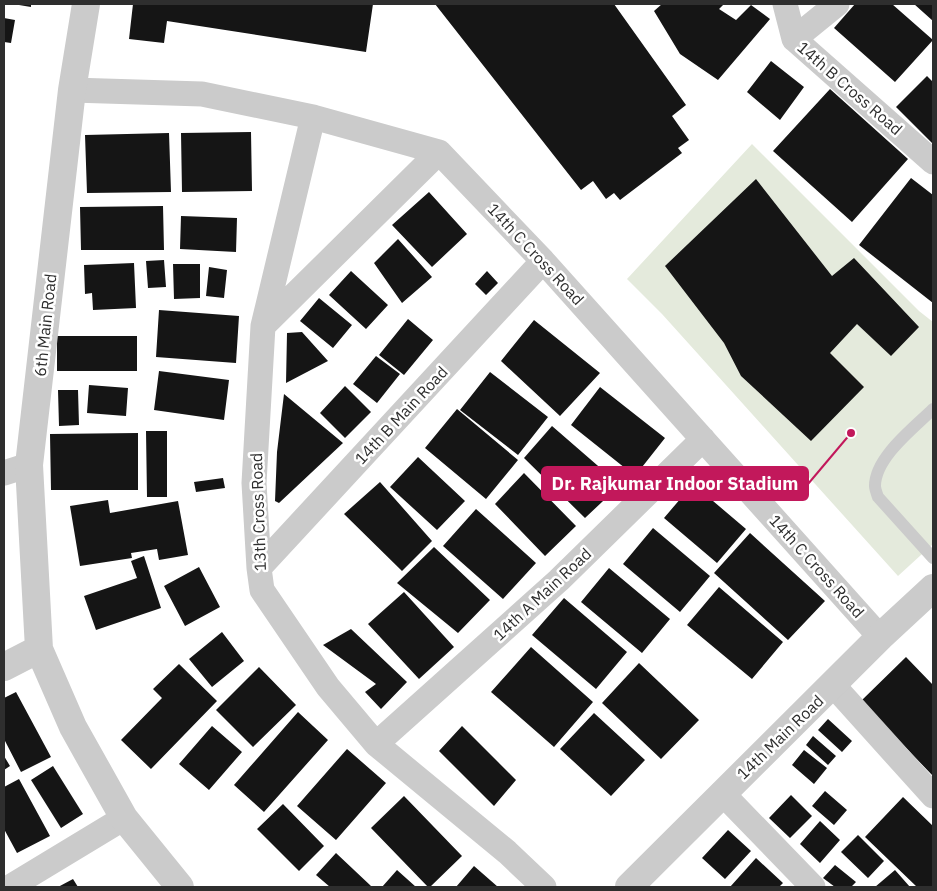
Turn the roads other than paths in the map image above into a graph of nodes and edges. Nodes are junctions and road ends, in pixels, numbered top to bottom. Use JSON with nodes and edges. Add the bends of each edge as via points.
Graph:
{"nodes":[{"id":1,"x":86,"y":4,"type":"edge"},
{"id":2,"x":785,"y":4,"type":"edge"},
{"id":3,"x":837,"y":4,"type":"edge"},
{"id":4,"x":794,"y":39,"type":"junction"},
{"id":5,"x":72,"y":90,"type":"junction"},
{"id":6,"x":314,"y":117,"type":"junction"},
{"id":7,"x":440,"y":152,"type":"junction"},
{"id":8,"x":933,"y":162,"type":"edge"},
{"id":9,"x":543,"y":261,"type":"junction"},
{"id":10,"x":263,"y":326,"type":"junction"},
{"id":11,"x":933,"y":408,"type":"edge"},
{"id":12,"x":703,"y":439,"type":"junction"},
{"id":13,"x":16,"y":469,"type":"edge"},
{"id":14,"x":933,"y":558,"type":"edge"},
{"id":15,"x":259,"y":568,"type":"junction"},
{"id":16,"x":933,"y":588,"type":"edge"},
{"id":17,"x":880,"y":638,"type":"junction"},
{"id":18,"x":39,"y":648,"type":"junction"},
{"id":19,"x":4,"y":667,"type":"edge"},
{"id":20,"x":833,"y":685,"type":"junction"},
{"id":21,"x":376,"y":744,"type":"junction"},
{"id":22,"x":722,"y":793,"type":"junction"},
{"id":23,"x":933,"y":796,"type":"edge"},
{"id":24,"x":124,"y":818,"type":"junction"},
{"id":25,"x":10,"y":887,"type":"edge"},
{"id":26,"x":180,"y":887,"type":"edge"},
{"id":27,"x":544,"y":887,"type":"edge"},
{"id":28,"x":629,"y":887,"type":"edge"},
{"id":29,"x":813,"y":887,"type":"edge"}],
"edges":[{"from":1,"to":5,"type":"street","name":"6th Main Road"},
{"from":2,"to":4,"type":"street","name":"14th B Cross Road"},
{"from":3,"to":4,"type":"street"},
{"from":4,"to":8,"type":"street","name":"14th B Cross Road"},
{"from":5,"to":6,"type":"street","via":[[202,94]]},
{"from":5,"to":13,"type":"street","name":"6th Main Road"},
{"from":6,"to":7,"type":"street"},
{"from":6,"to":10,"type":"street","name":"13th Cross Road"},
{"from":7,"to":9,"type":"street","name":"14th C Cross Road"},
{"from":7,"to":10,"type":"street"},
{"from":9,"to":12,"type":"street","name":"14th C Cross Road"},
{"from":9,"to":15,"type":"street","name":"14th B Main Road"},
{"from":10,"to":15,"type":"street","name":"13th Cross Road","via":[[254,483]]},
{"from":11,"to":14,"type":"lane","via":[[892,450],[881,465],[874,487],[878,497]]},
{"from":12,"to":17,"type":"street","name":"14th C Cross Road"},
{"from":12,"to":21,"type":"street","name":"14th A Main Road","via":[[559,580]]},
{"from":13,"to":18,"type":"street","name":"6th Main Road"},
{"from":15,"to":21,"type":"street","name":"13th Cross Road","via":[[262,590],[328,687]]},
{"from":16,"to":17,"type":"street","name":"14th Main Road"},
{"from":17,"to":20,"type":"street","name":"14th Main Road"},
{"from":18,"to":19,"type":"street"},
{"from":18,"to":24,"type":"street","name":"6th Main Road","via":[[73,728]]},
{"from":20,"to":22,"type":"street","name":"14th Main Road"},
{"from":20,"to":23,"type":"street"},
{"from":21,"to":27,"type":"street","name":"13th Cross Road","via":[[507,852]]},
{"from":22,"to":28,"type":"street","name":"14th Main Road"},
{"from":22,"to":29,"type":"street"},
{"from":24,"to":25,"type":"street"},
{"from":24,"to":26,"type":"street","name":"6th Main Road"}]}
